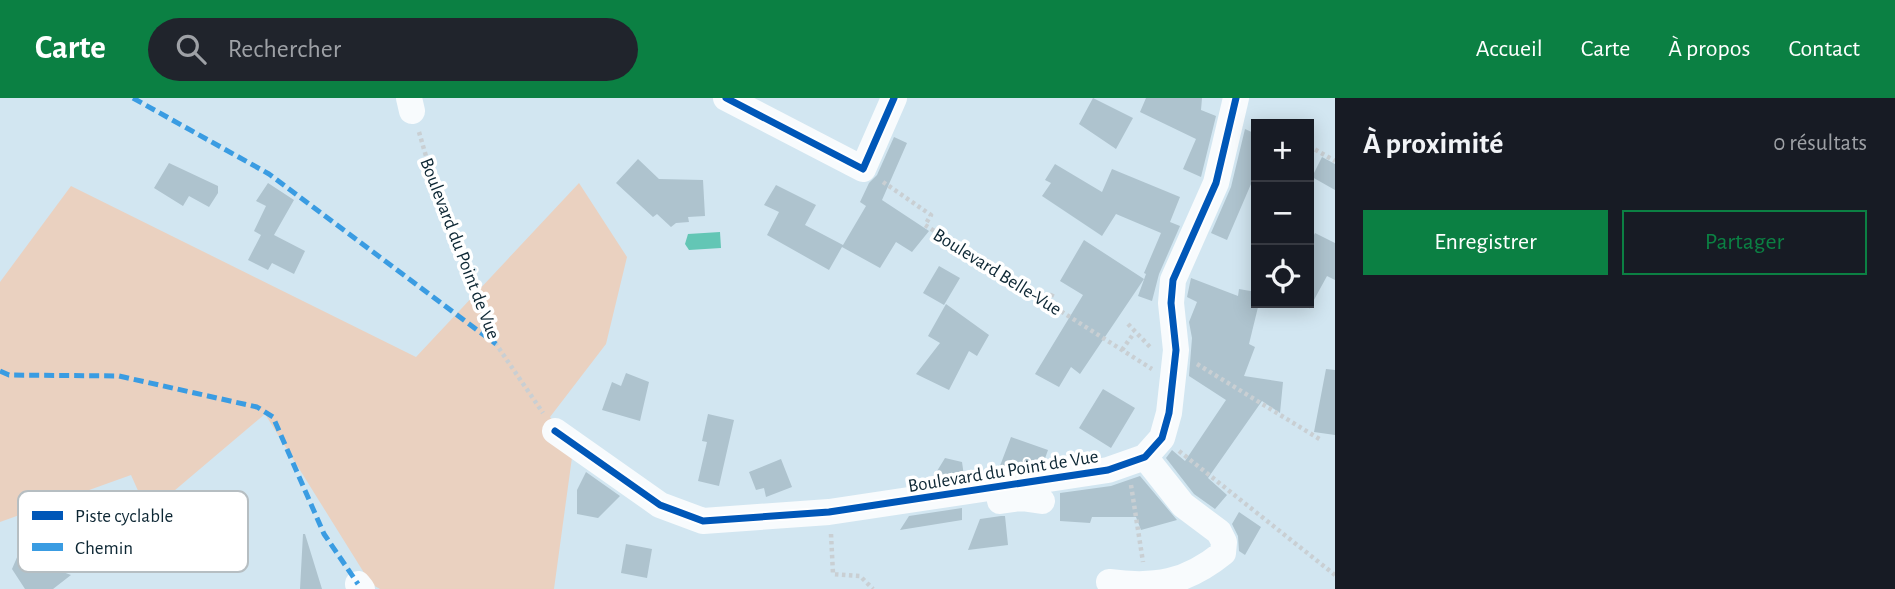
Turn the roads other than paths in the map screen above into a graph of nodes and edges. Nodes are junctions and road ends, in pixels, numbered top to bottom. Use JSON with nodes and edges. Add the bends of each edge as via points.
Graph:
{"nodes":[{"id":1,"x":726,"y":98,"type":"edge"},
{"id":2,"x":894,"y":98,"type":"edge"},
{"id":3,"x":1236,"y":98,"type":"edge"},
{"id":4,"x":555,"y":431,"type":"road end"},
{"id":5,"x":1144,"y":452,"type":"junction"},
{"id":6,"x":949,"y":494,"type":"junction"},
{"id":7,"x":1042,"y":501,"type":"dead end"},
{"id":8,"x":1154,"y":580,"type":"edge"},
{"id":9,"x":1109,"y":582,"type":"dead end"}],
"edges":[{"from":1,"to":2,"type":"street","via":[[863,169]]},
{"from":3,"to":5,"type":"street","via":[[1216,183],[1173,280],[1173,383]]},
{"from":4,"to":6,"type":"street","name":"Boulevard du Point de Vue","via":[[660,505],[703,521],[829,512]]},
{"from":5,"to":6,"type":"street","name":"Boulevard du Point de Vue","via":[[1108,470]]},
{"from":5,"to":8,"type":"street","via":[[1183,505],[1219,532],[1224,542],[1223,553],[1206,567]]},
{"from":6,"to":7,"type":"street","via":[[955,508],[1021,498]]},
{"from":8,"to":9,"type":"street","via":[[1143,587]]}]}
